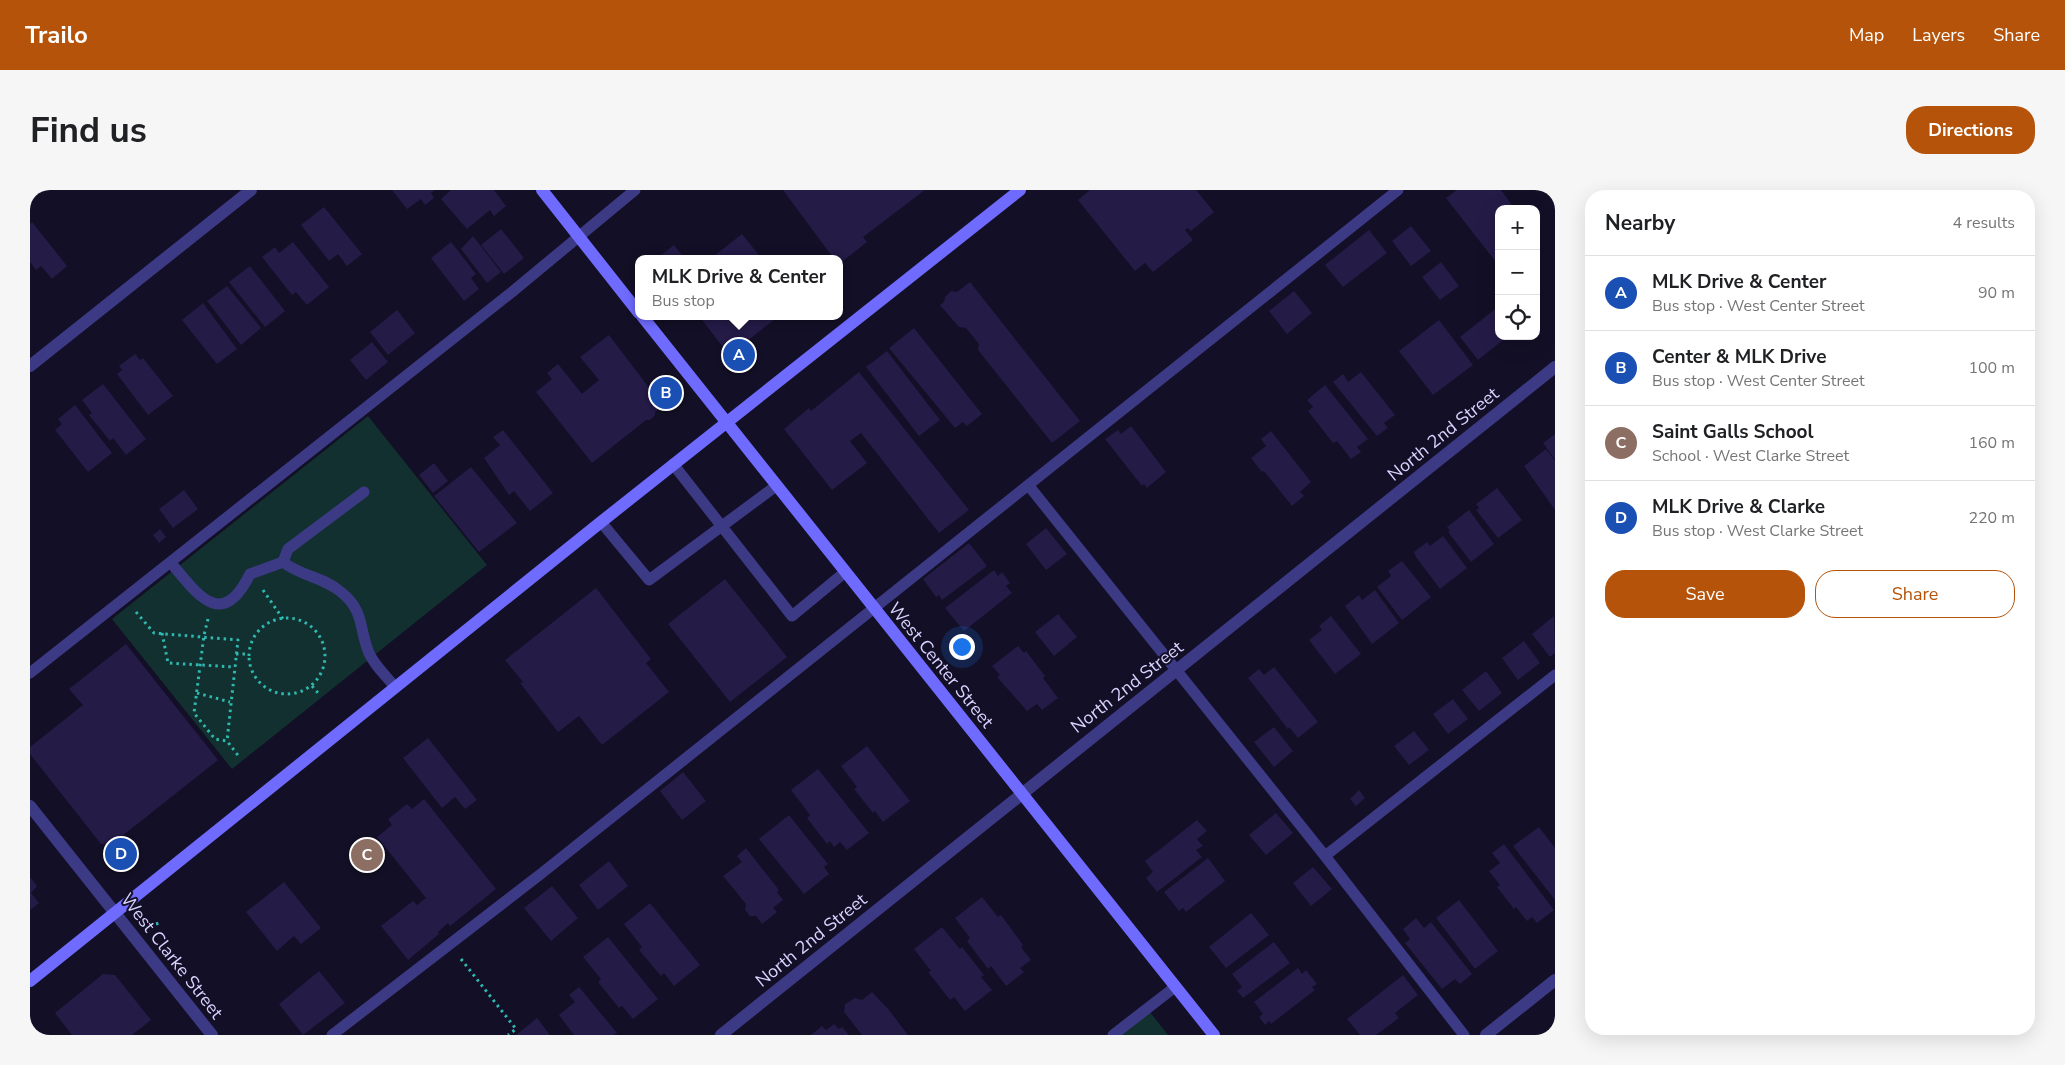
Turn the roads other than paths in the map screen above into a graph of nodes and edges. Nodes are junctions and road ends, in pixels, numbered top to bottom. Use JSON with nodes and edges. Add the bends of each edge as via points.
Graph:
{"nodes":[{"id":1,"x":251,"y":190,"type":"edge"},
{"id":2,"x":542,"y":190,"type":"edge"},
{"id":3,"x":635,"y":190,"type":"edge"},
{"id":4,"x":1020,"y":190,"type":"edge"},
{"id":5,"x":1398,"y":190,"type":"edge"},
{"id":6,"x":578,"y":236,"type":"junction"},
{"id":7,"x":635,"y":308,"type":"edge"},
{"id":8,"x":645,"y":320,"type":"edge"},
{"id":9,"x":30,"y":366,"type":"edge"},
{"id":10,"x":1555,"y":367,"type":"edge"},
{"id":11,"x":726,"y":422,"type":"junction"},
{"id":12,"x":673,"y":464,"type":"junction"},
{"id":13,"x":776,"y":486,"type":"junction"},
{"id":14,"x":1029,"y":486,"type":"junction"},
{"id":15,"x":364,"y":492,"type":"dead end"},
{"id":16,"x":601,"y":522,"type":"junction"},
{"id":17,"x":722,"y":526,"type":"junction"},
{"id":18,"x":283,"y":562,"type":"junction"},
{"id":19,"x":171,"y":563,"type":"junction"},
{"id":20,"x":844,"y":573,"type":"junction"},
{"id":21,"x":872,"y":608,"type":"junction"},
{"id":22,"x":1176,"y":670,"type":"junction"},
{"id":23,"x":30,"y":673,"type":"edge"},
{"id":24,"x":1555,"y":675,"type":"edge"},
{"id":25,"x":395,"y":687,"type":"junction"},
{"id":26,"x":1021,"y":793,"type":"junction"},
{"id":27,"x":30,"y":806,"type":"edge"},
{"id":28,"x":1326,"y":856,"type":"junction"},
{"id":29,"x":116,"y":913,"type":"junction"},
{"id":30,"x":1555,"y":980,"type":"edge"},
{"id":31,"x":30,"y":981,"type":"edge"},
{"id":32,"x":1175,"y":987,"type":"junction"},
{"id":33,"x":212,"y":1035,"type":"edge"},
{"id":34,"x":332,"y":1035,"type":"edge"},
{"id":35,"x":721,"y":1035,"type":"edge"},
{"id":36,"x":1113,"y":1035,"type":"edge"},
{"id":37,"x":1214,"y":1035,"type":"edge"},
{"id":38,"x":1464,"y":1035,"type":"edge"},
{"id":39,"x":1486,"y":1035,"type":"edge"}],
"edges":[{"from":1,"to":9,"type":"street"},
{"from":2,"to":6,"type":"main road"},
{"from":3,"to":6,"type":"lane"},
{"from":4,"to":11,"type":"main road"},
{"from":5,"to":14,"type":"lane"},
{"from":6,"to":7,"type":"main road"},
{"from":6,"to":19,"type":"lane"},
{"from":8,"to":11,"type":"main road","name":"West Center Street"},
{"from":10,"to":22,"type":"street","name":"North 2nd Street"},
{"from":11,"to":12,"type":"main road"},
{"from":11,"to":13,"type":"main road","name":"West Center Street"},
{"from":12,"to":16,"type":"main road"},
{"from":12,"to":17,"type":"lane"},
{"from":13,"to":17,"type":"lane"},
{"from":13,"to":20,"type":"main road","name":"West Center Street"},
{"from":14,"to":21,"type":"lane"},
{"from":14,"to":22,"type":"lane"},
{"from":15,"to":18,"type":"lane","via":[[288,549]]},
{"from":16,"to":17,"type":"lane","via":[[649,580]]},
{"from":16,"to":25,"type":"main road"},
{"from":17,"to":20,"type":"lane","via":[[792,616]]},
{"from":18,"to":19,"type":"lane","via":[[250,574],[240,594],[225,604],[212,604],[196,593]]},
{"from":18,"to":25,"type":"lane","via":[[294,571],[321,580],[341,592],[357,610],[369,654]]},
{"from":19,"to":23,"type":"lane"},
{"from":20,"to":21,"type":"main road","name":"West Center Street"},
{"from":21,"to":26,"type":"main road","name":"West Center Street"},
{"from":21,"to":34,"type":"lane","via":[[542,874]]},
{"from":22,"to":26,"type":"street","name":"North 2nd Street"},
{"from":22,"to":28,"type":"lane"},
{"from":24,"to":28,"type":"lane"},
{"from":25,"to":29,"type":"main road"},
{"from":26,"to":32,"type":"main road","name":"West Center Street"},
{"from":26,"to":35,"type":"street","name":"North 2nd Street"},
{"from":27,"to":29,"type":"street","name":"West Clarke Street"},
{"from":28,"to":38,"type":"lane"},
{"from":29,"to":31,"type":"main road"},
{"from":29,"to":33,"type":"street","name":"West Clarke Street"},
{"from":30,"to":39,"type":"street"},
{"from":32,"to":36,"type":"lane"},
{"from":32,"to":37,"type":"main road","name":"West Center Street"}]}
